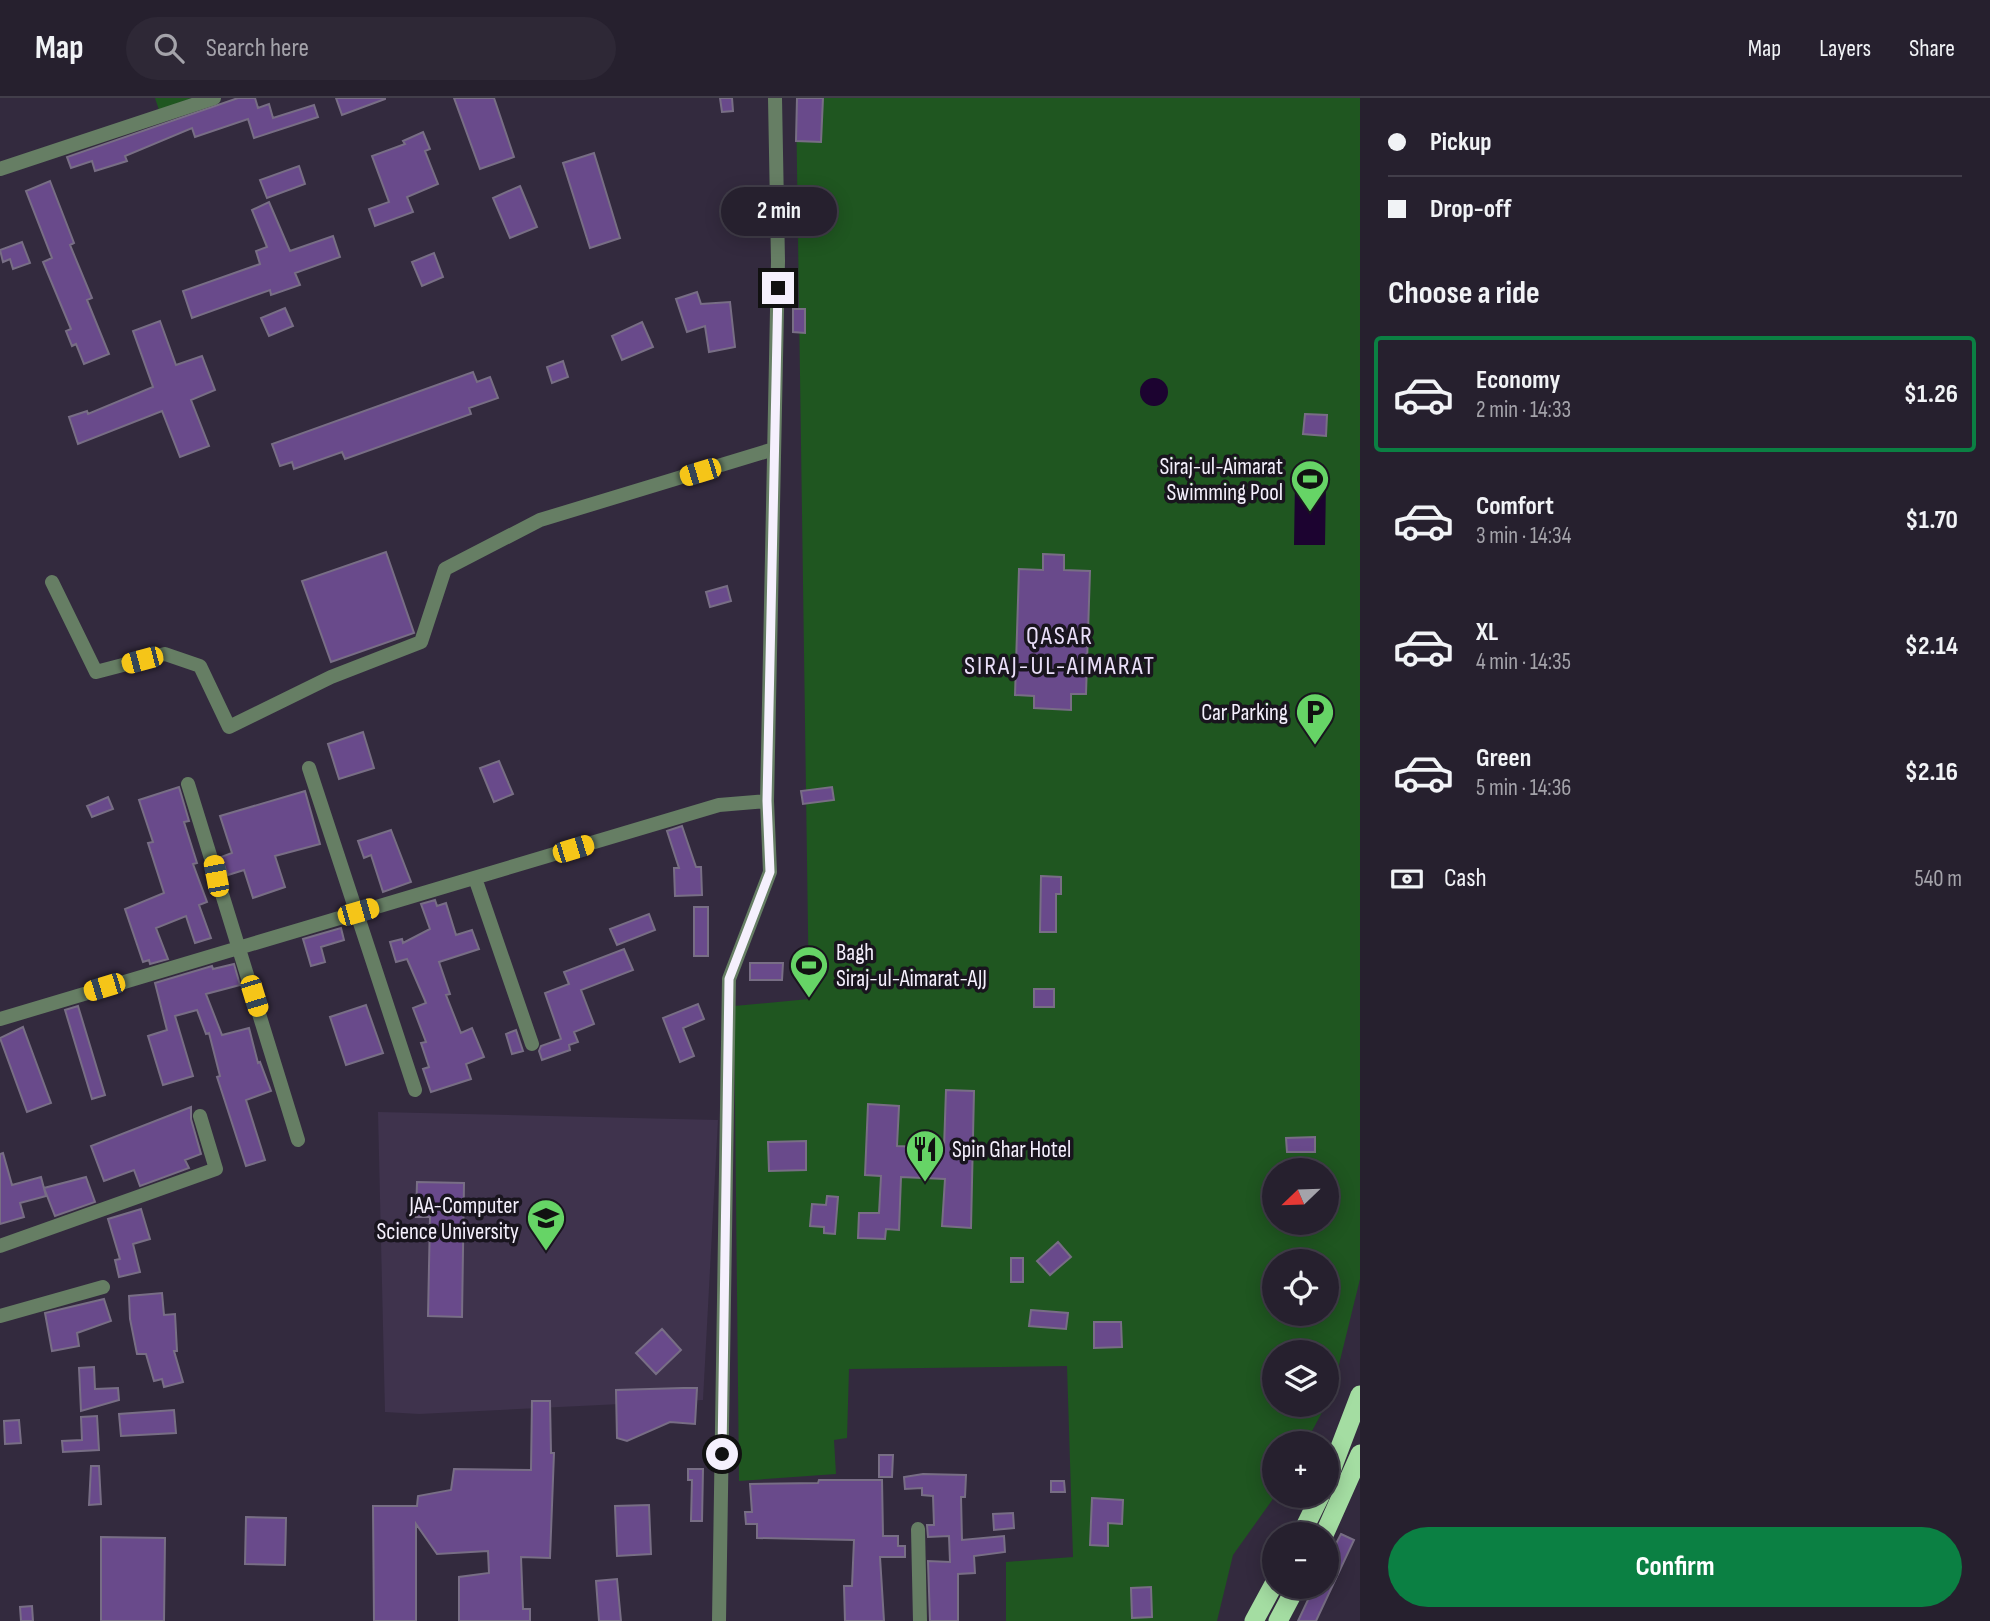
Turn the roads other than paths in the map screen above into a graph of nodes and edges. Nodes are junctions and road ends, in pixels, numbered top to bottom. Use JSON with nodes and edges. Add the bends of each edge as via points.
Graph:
{"nodes":[{"id":1,"x":214,"y":98,"type":"edge"},
{"id":2,"x":775,"y":98,"type":"edge"},
{"id":3,"x":0,"y":169,"type":"edge"},
{"id":4,"x":774,"y":449,"type":"junction"},
{"id":5,"x":52,"y":582,"type":"dead end"},
{"id":6,"x":309,"y":768,"type":"dead end"},
{"id":7,"x":188,"y":784,"type":"dead end"},
{"id":8,"x":767,"y":801,"type":"junction"},
{"id":9,"x":475,"y":878,"type":"junction"},
{"id":10,"x":358,"y":912,"type":"junction"},
{"id":11,"x":239,"y":948,"type":"junction"},
{"id":12,"x":0,"y":1019,"type":"edge"},
{"id":13,"x":532,"y":1044,"type":"dead end"},
{"id":14,"x":415,"y":1090,"type":"dead end"},
{"id":15,"x":200,"y":1116,"type":"dead end"},
{"id":16,"x":298,"y":1140,"type":"dead end"},
{"id":17,"x":0,"y":1246,"type":"edge"},
{"id":18,"x":103,"y":1287,"type":"dead end"},
{"id":19,"x":0,"y":1316,"type":"edge"},
{"id":20,"x":1360,"y":1395,"type":"edge"},
{"id":21,"x":1339,"y":1450,"type":"edge"},
{"id":22,"x":1360,"y":1454,"type":"edge"},
{"id":23,"x":1330,"y":1522,"type":"edge"},
{"id":24,"x":918,"y":1529,"type":"dead end"},
{"id":25,"x":1266,"y":1599,"type":"edge"},
{"id":26,"x":1290,"y":1599,"type":"edge"},
{"id":27,"x":719,"y":1621,"type":"edge"},
{"id":28,"x":920,"y":1621,"type":"edge"},
{"id":29,"x":1254,"y":1621,"type":"edge"},
{"id":30,"x":1279,"y":1621,"type":"edge"}],
"edges":[{"from":1,"to":3,"type":"street"},
{"from":2,"to":4,"type":"street"},
{"from":4,"to":5,"type":"street","via":[[540,520],[445,569],[421,642],[331,677],[229,727],[200,666],[165,654],[96,672]]},
{"from":4,"to":8,"type":"street"},
{"from":6,"to":10,"type":"street"},
{"from":7,"to":11,"type":"street"},
{"from":8,"to":9,"type":"street","via":[[719,804]]},
{"from":8,"to":27,"type":"street","via":[[770,872],[729,979]]},
{"from":9,"to":10,"type":"street"},
{"from":9,"to":13,"type":"street"},
{"from":10,"to":11,"type":"street"},
{"from":10,"to":14,"type":"street"},
{"from":11,"to":12,"type":"street"},
{"from":11,"to":16,"type":"street"},
{"from":15,"to":17,"type":"street","via":[[216,1169]]},
{"from":18,"to":19,"type":"street"},
{"from":20,"to":21,"type":"highway"},
{"from":22,"to":23,"type":"highway"},
{"from":24,"to":28,"type":"street"},
{"from":25,"to":29,"type":"highway"},
{"from":26,"to":30,"type":"highway"}]}
